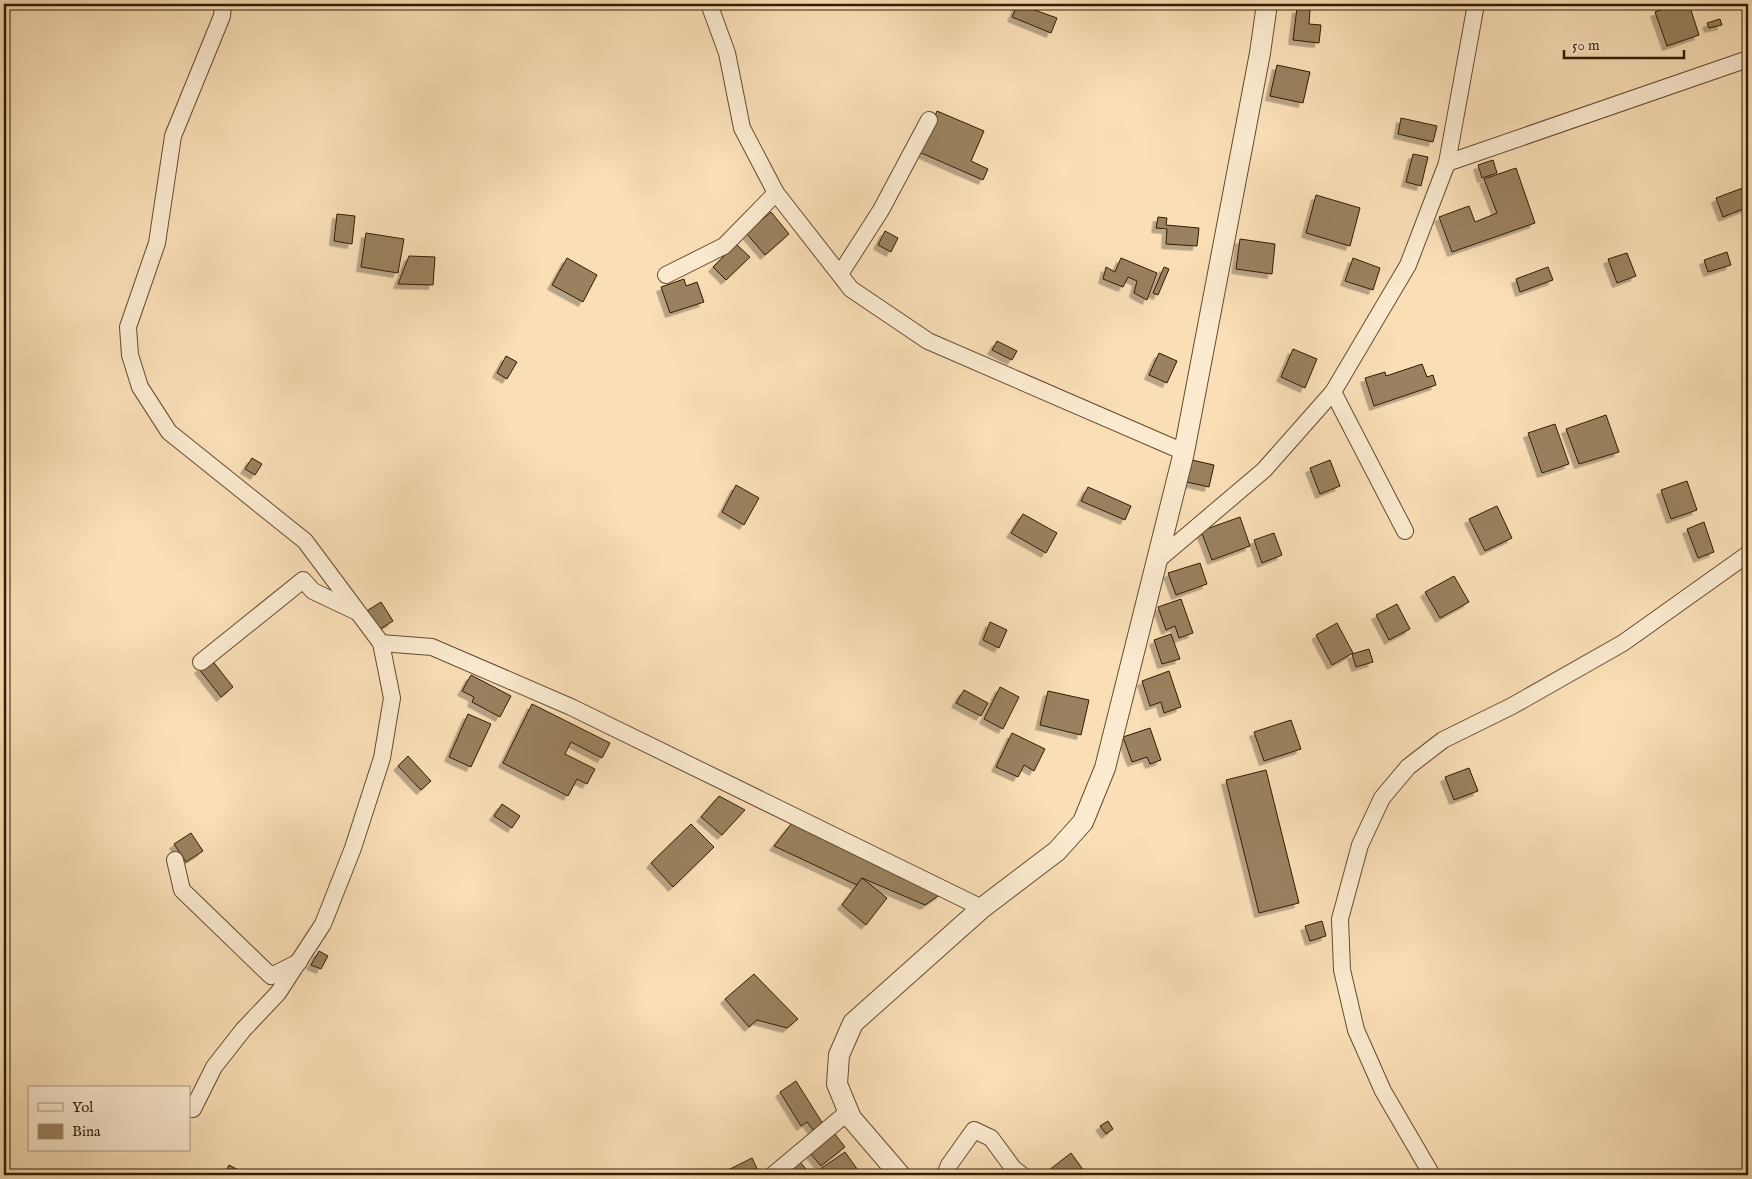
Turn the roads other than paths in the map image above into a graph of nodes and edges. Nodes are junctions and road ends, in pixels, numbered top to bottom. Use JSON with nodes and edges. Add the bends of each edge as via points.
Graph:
{"nodes":[{"id":1,"x":224,"y":4,"type":"edge"},
{"id":2,"x":709,"y":4,"type":"edge"},
{"id":3,"x":1267,"y":4,"type":"edge"},
{"id":4,"x":1476,"y":4,"type":"edge"},
{"id":5,"x":1748,"y":59,"type":"edge"},
{"id":6,"x":929,"y":120,"type":"dead end"},
{"id":7,"x":1447,"y":163,"type":"junction"},
{"id":8,"x":776,"y":193,"type":"junction"},
{"id":9,"x":666,"y":274,"type":"dead end"},
{"id":10,"x":840,"y":274,"type":"junction"},
{"id":11,"x":1333,"y":392,"type":"junction"},
{"id":12,"x":1184,"y":452,"type":"junction"},
{"id":13,"x":1404,"y":531,"type":"dead end"},
{"id":14,"x":1748,"y":554,"type":"edge"},
{"id":15,"x":1158,"y":560,"type":"junction"},
{"id":16,"x":359,"y":613,"type":"junction"},
{"id":17,"x":381,"y":643,"type":"junction"},
{"id":18,"x":201,"y":662,"type":"dead end"},
{"id":19,"x":175,"y":860,"type":"dead end"},
{"id":20,"x":982,"y":908,"type":"junction"},
{"id":21,"x":301,"y":961,"type":"junction"},
{"id":22,"x":194,"y":1109,"type":"dead end"},
{"id":23,"x":848,"y":1112,"type":"junction"},
{"id":24,"x":772,"y":1175,"type":"edge"},
{"id":25,"x":900,"y":1175,"type":"edge"},
{"id":26,"x":945,"y":1175,"type":"edge"},
{"id":27,"x":1022,"y":1175,"type":"edge"},
{"id":28,"x":1432,"y":1175,"type":"edge"}],
"edges":[{"from":1,"to":16,"type":"street","via":[[173,136],[157,243],[128,327],[130,355],[140,387],[169,432],[305,541]]},
{"from":2,"to":8,"type":"street","via":[[727,53],[742,128]]},
{"from":3,"to":12,"type":"street"},
{"from":4,"to":7,"type":"street"},
{"from":5,"to":7,"type":"street"},
{"from":6,"to":10,"type":"street","via":[[881,210]]},
{"from":7,"to":11,"type":"street","via":[[1408,265]]},
{"from":8,"to":9,"type":"street","via":[[724,246]]},
{"from":8,"to":10,"type":"street"},
{"from":10,"to":12,"type":"street","via":[[852,289],[928,341]]},
{"from":11,"to":13,"type":"street"},
{"from":11,"to":15,"type":"street","via":[[1264,470]]},
{"from":12,"to":15,"type":"street"},
{"from":14,"to":28,"type":"street","via":[[1623,643],[1512,706],[1443,740],[1408,768],[1382,798],[1360,845],[1340,920],[1342,970],[1356,1030],[1382,1092]]},
{"from":15,"to":20,"type":"street","via":[[1105,768],[1083,822],[1057,851]]},
{"from":16,"to":17,"type":"street"},
{"from":16,"to":18,"type":"street","via":[[313,591],[303,580]]},
{"from":17,"to":20,"type":"street","via":[[432,647],[572,707]]},
{"from":17,"to":21,"type":"street","via":[[392,698],[382,758],[353,848],[323,924]]},
{"from":19,"to":21,"type":"street","via":[[182,890],[271,976]]},
{"from":20,"to":23,"type":"street","via":[[853,1023],[839,1055],[837,1084]]},
{"from":21,"to":22,"type":"street","via":[[278,993],[214,1067]]},
{"from":23,"to":24,"type":"street"},
{"from":23,"to":25,"type":"street"},
{"from":26,"to":27,"type":"street","via":[[948,1165],[974,1130],[991,1138]]}]}
